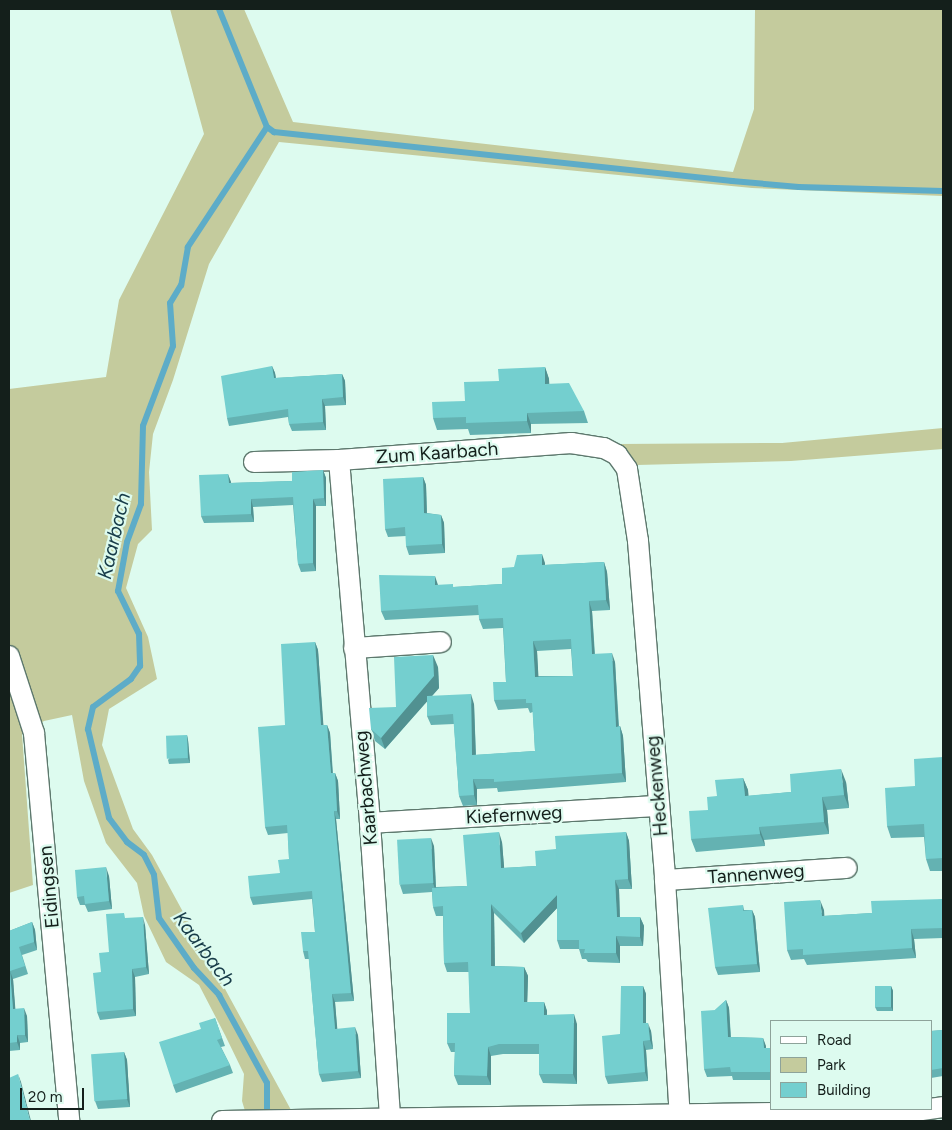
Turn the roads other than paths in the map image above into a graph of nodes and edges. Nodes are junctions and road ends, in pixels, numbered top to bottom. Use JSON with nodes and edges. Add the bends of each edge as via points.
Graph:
{"nodes":[{"id":1,"x":617,"y":455,"type":"joint"},
{"id":2,"x":339,"y":460,"type":"junction"},
{"id":3,"x":254,"y":462,"type":"dead end"},
{"id":4,"x":441,"y":642,"type":"dead end"},
{"id":5,"x":354,"y":648,"type":"junction"},
{"id":6,"x":9,"y":656,"type":"edge"},
{"id":7,"x":658,"y":806,"type":"junction"},
{"id":8,"x":370,"y":823,"type":"junction"},
{"id":9,"x":847,"y":868,"type":"dead end"},
{"id":10,"x":665,"y":880,"type":"junction"},
{"id":11,"x":924,"y":1110,"type":"edge"},
{"id":12,"x":390,"y":1117,"type":"junction"},
{"id":13,"x":680,"y":1117,"type":"edge"},
{"id":14,"x":69,"y":1121,"type":"edge"},
{"id":15,"x":222,"y":1121,"type":"edge"}],
"edges":[{"from":1,"to":2,"type":"street","name":"Zum Kaarbach","via":[[593,444],[571,443]]},
{"from":1,"to":7,"type":"street","name":"Heckenweg","via":[[627,469],[631,484]]},
{"from":2,"to":3,"type":"street","name":"Zum Kaarbach"},
{"from":2,"to":5,"type":"street","name":"Kaarbachweg"},
{"from":4,"to":5,"type":"street"},
{"from":5,"to":8,"type":"street","name":"Kaarbachweg"},
{"from":6,"to":14,"type":"street","name":"Eidingsen","via":[[34,733]]},
{"from":7,"to":8,"type":"street","name":"Kiefernweg"},
{"from":7,"to":10,"type":"street","name":"Heckenweg"},
{"from":8,"to":12,"type":"street","name":"Kaarbachweg"},
{"from":9,"to":10,"type":"street","name":"Tannenweg"},
{"from":10,"to":13,"type":"street","name":"Heckenweg"},
{"from":11,"to":13,"type":"street"},
{"from":12,"to":13,"type":"street"},
{"from":12,"to":15,"type":"street"}]}
